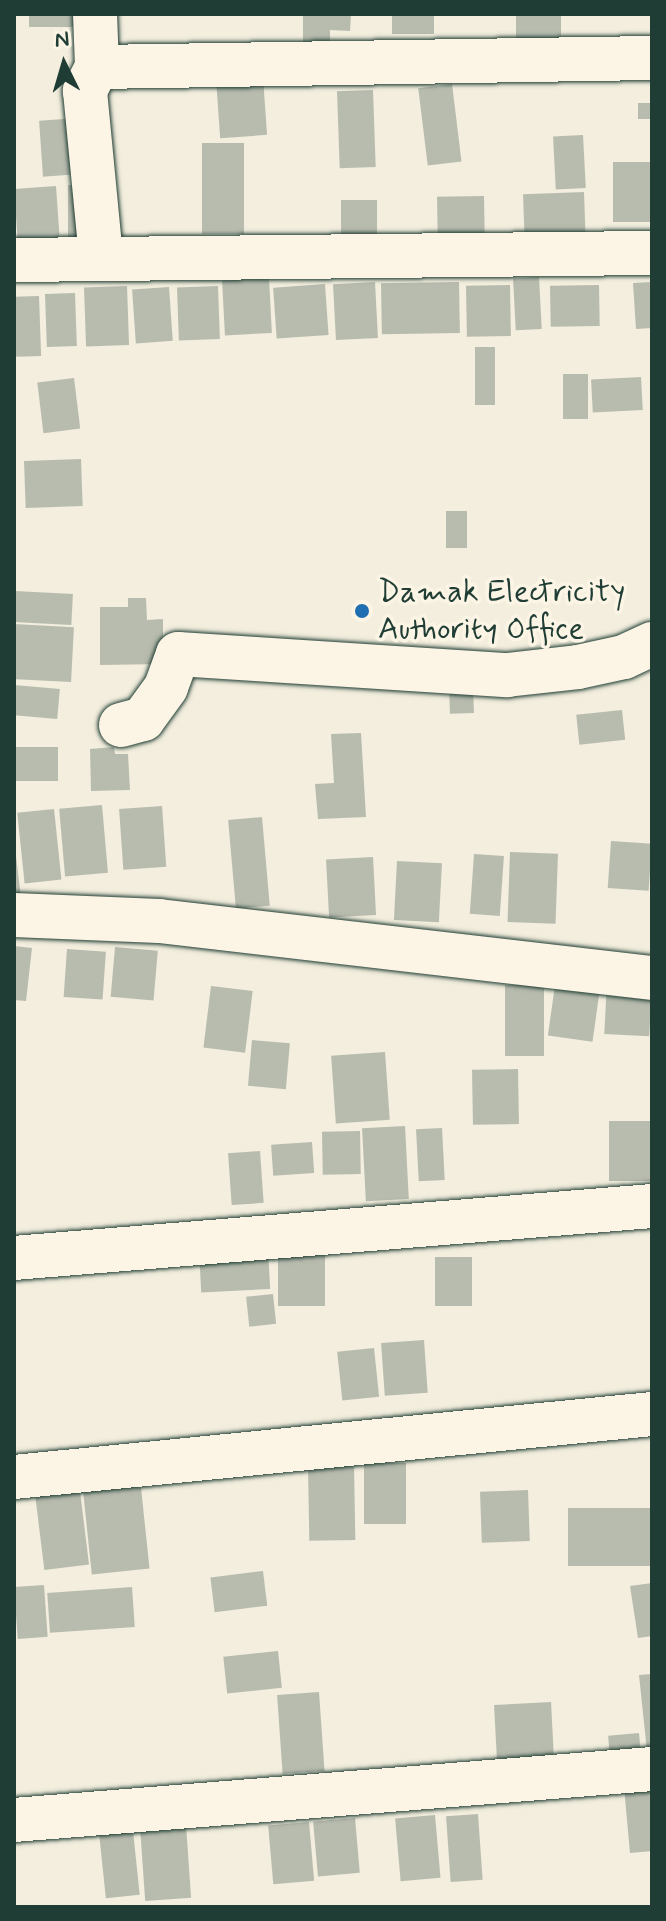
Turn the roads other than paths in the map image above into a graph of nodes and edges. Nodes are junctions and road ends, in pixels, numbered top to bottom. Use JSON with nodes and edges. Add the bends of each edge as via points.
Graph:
{"nodes":[{"id":1,"x":95,"y":14,"type":"edge"},
{"id":2,"x":652,"y":58,"type":"edge"},
{"id":3,"x":97,"y":67,"type":"junction"},
{"id":4,"x":652,"y":253,"type":"edge"},
{"id":5,"x":101,"y":256,"type":"junction"},
{"id":6,"x":14,"y":260,"type":"edge"},
{"id":7,"x":652,"y":644,"type":"edge"},
{"id":8,"x":121,"y":725,"type":"dead end"},
{"id":9,"x":14,"y":915,"type":"edge"},
{"id":10,"x":652,"y":978,"type":"edge"},
{"id":11,"x":652,"y":1206,"type":"edge"},
{"id":12,"x":14,"y":1258,"type":"edge"},
{"id":13,"x":652,"y":1414,"type":"edge"},
{"id":14,"x":14,"y":1477,"type":"edge"},
{"id":15,"x":652,"y":1769,"type":"edge"},
{"id":16,"x":14,"y":1820,"type":"edge"}],
"edges":[{"from":1,"to":3,"type":"street"},
{"from":2,"to":3,"type":"street"},
{"from":3,"to":5,"type":"street","via":[[85,91]]},
{"from":4,"to":5,"type":"street"},
{"from":5,"to":6,"type":"street"},
{"from":7,"to":8,"type":"street","via":[[624,657],[529,674],[178,654],[166,687],[143,719]]},
{"from":9,"to":10,"type":"street","via":[[159,921]]},
{"from":11,"to":12,"type":"street"},
{"from":13,"to":14,"type":"street"},
{"from":15,"to":16,"type":"street"}]}
